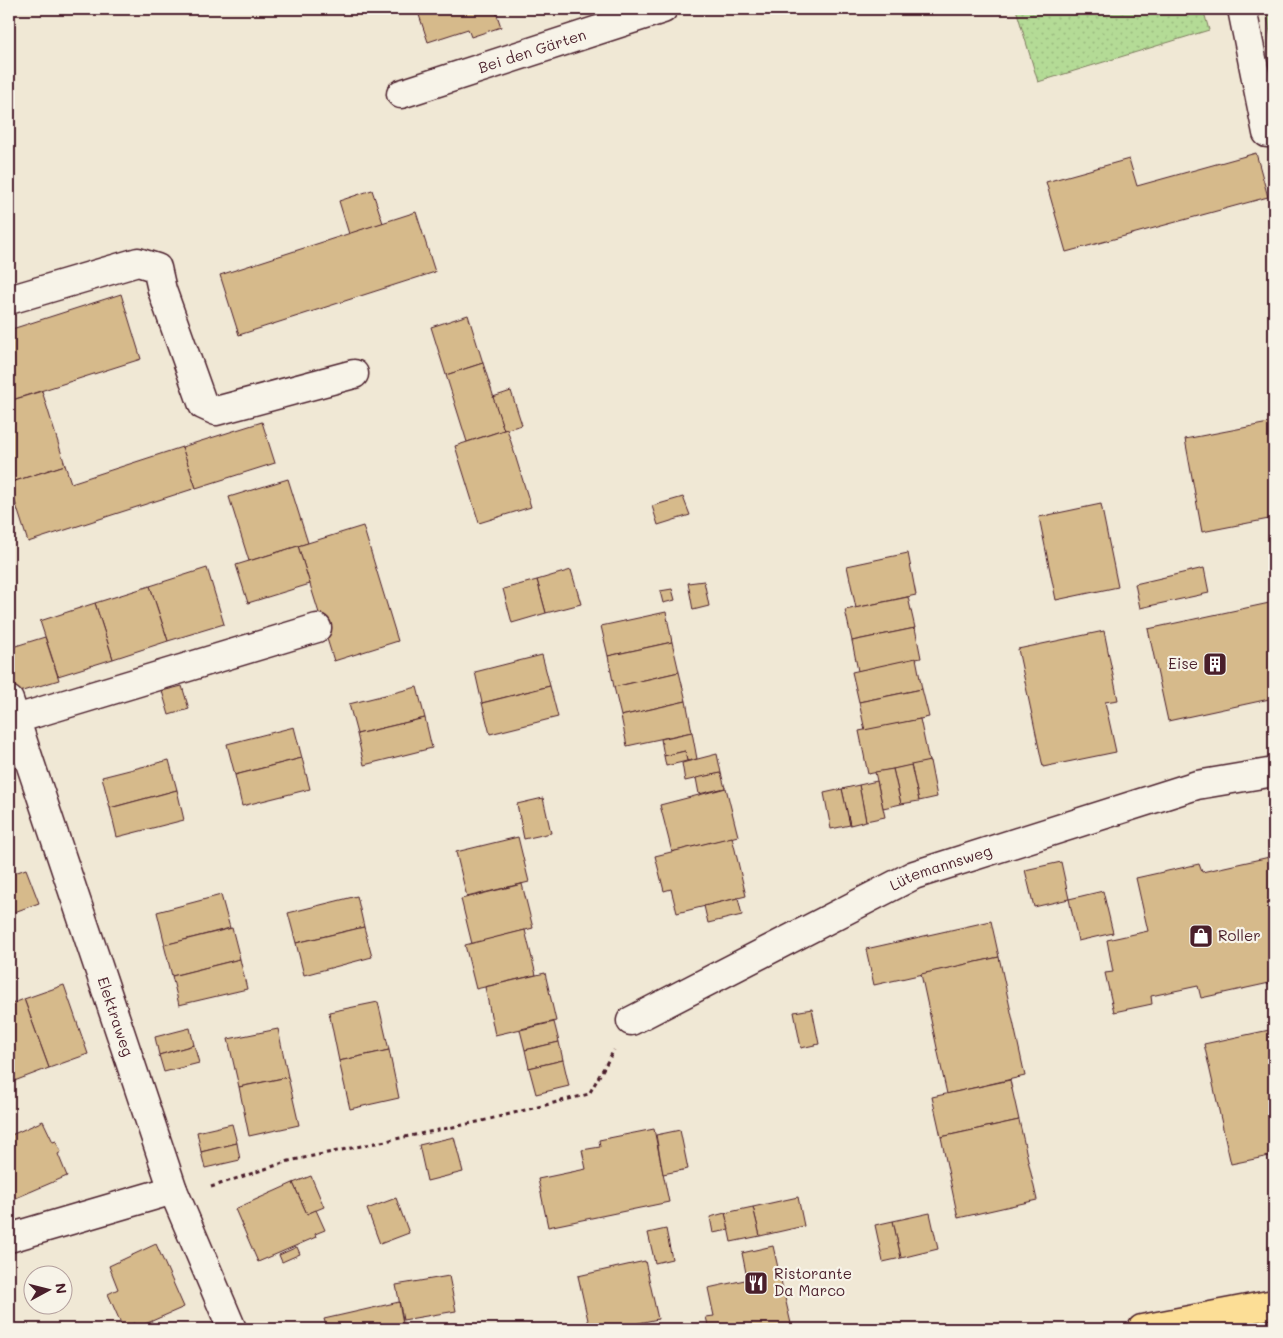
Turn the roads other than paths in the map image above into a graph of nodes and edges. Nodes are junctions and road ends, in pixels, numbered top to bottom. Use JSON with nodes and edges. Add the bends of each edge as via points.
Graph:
{"nodes":[{"id":1,"x":663,"y":9,"type":"edge"},
{"id":2,"x":1242,"y":9,"type":"edge"},
{"id":3,"x":400,"y":94,"type":"dead end"},
{"id":4,"x":1274,"y":133,"type":"edge"},
{"id":5,"x":9,"y":300,"type":"edge"},
{"id":6,"x":354,"y":374,"type":"dead end"},
{"id":7,"x":317,"y":628,"type":"dead end"},
{"id":8,"x":12,"y":709,"type":"edge"},
{"id":9,"x":1274,"y":772,"type":"edge"},
{"id":10,"x":631,"y":1021,"type":"road end"},
{"id":11,"x":175,"y":1194,"type":"junction"},
{"id":12,"x":9,"y":1238,"type":"edge"},
{"id":13,"x":1274,"y":1304,"type":"edge"},
{"id":14,"x":232,"y":1329,"type":"edge"},
{"id":15,"x":1142,"y":1329,"type":"edge"}],
"edges":[{"from":1,"to":3,"type":"street","name":"Bei den Gärten"},
{"from":2,"to":4,"type":"street","via":[[1267,133]]},
{"from":5,"to":6,"type":"street","via":[[138,262],[157,268],[203,405],[216,410]]},
{"from":7,"to":8,"type":"street"},
{"from":8,"to":11,"type":"street","name":"Elektraweg"},
{"from":9,"to":10,"type":"street","name":"Lütemannsweg","via":[[1197,785],[914,875]]},
{"from":11,"to":12,"type":"street"},
{"from":11,"to":14,"type":"street","name":"Elektraweg"},
{"from":13,"to":15,"type":"main road"}]}
